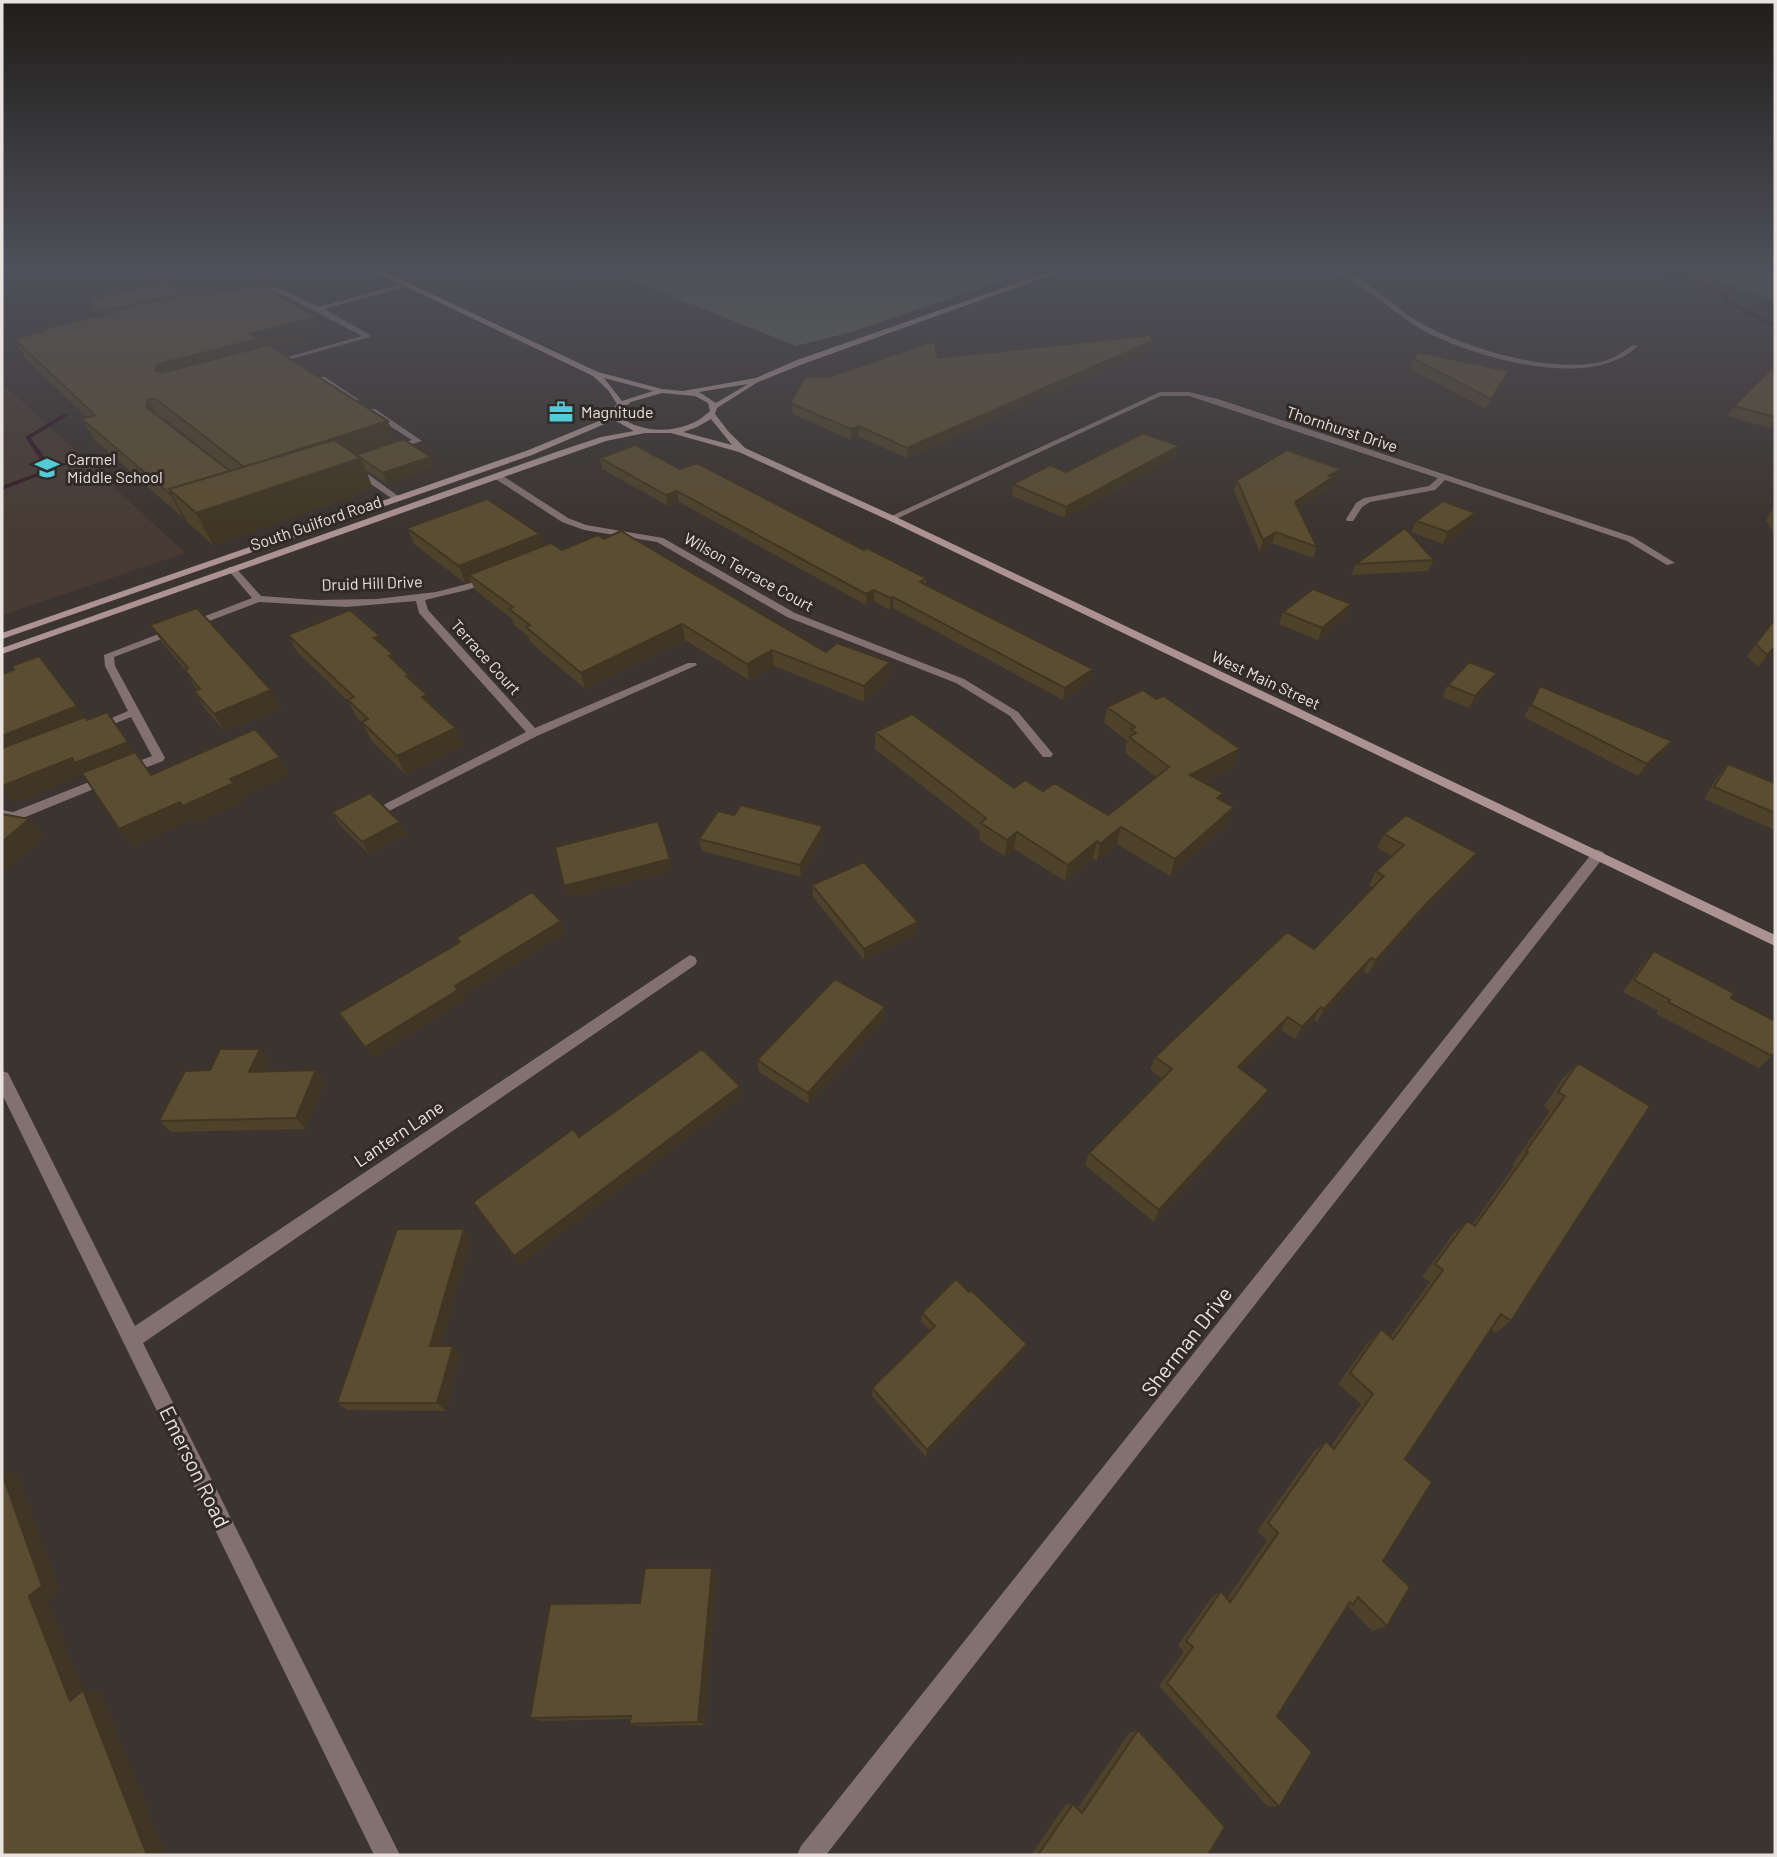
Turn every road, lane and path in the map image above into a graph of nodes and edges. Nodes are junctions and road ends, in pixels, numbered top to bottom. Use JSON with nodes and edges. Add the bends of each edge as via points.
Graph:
{"nodes":[{"id":1,"x":302,"y":354,"type":"edge"},
{"id":2,"x":552,"y":354,"type":"edge"},
{"id":3,"x":824,"y":354,"type":"edge"},
{"id":4,"x":1497,"y":354,"type":"edge"},
{"id":5,"x":1624,"y":354,"type":"edge"},
{"id":6,"x":264,"y":364,"type":"edge"},
{"id":7,"x":595,"y":374,"type":"junction"},
{"id":8,"x":321,"y":379,"type":"edge"},
{"id":9,"x":758,"y":380,"type":"junction"},
{"id":10,"x":662,"y":391,"type":"junction"},
{"id":11,"x":686,"y":392,"type":"junction"},
{"id":12,"x":621,"y":404,"type":"junction"},
{"id":13,"x":713,"y":411,"type":"junction"},
{"id":14,"x":615,"y":417,"type":"junction"},
{"id":15,"x":643,"y":431,"type":"junction"},
{"id":16,"x":672,"y":431,"type":"junction"},
{"id":17,"x":742,"y":450,"type":"junction"},
{"id":18,"x":383,"y":452,"type":"edge"},
{"id":19,"x":360,"y":460,"type":"edge"},
{"id":20,"x":497,"y":476,"type":"junction"},
{"id":21,"x":1444,"y":477,"type":"junction"},
{"id":22,"x":397,"y":498,"type":"junction"},
{"id":23,"x":891,"y":518,"type":"junction"},
{"id":24,"x":1350,"y":519,"type":"dead end"},
{"id":25,"x":1670,"y":563,"type":"dead end"},
{"id":26,"x":233,"y":569,"type":"junction"},
{"id":27,"x":497,"y":576,"type":"edge"},
{"id":28,"x":258,"y":599,"type":"junction"},
{"id":29,"x":420,"y":599,"type":"junction"},
{"id":30,"x":2,"y":636,"type":"edge"},
{"id":31,"x":2,"y":651,"type":"edge"},
{"id":32,"x":692,"y":665,"type":"dead end"},
{"id":33,"x":134,"y":712,"type":"junction"},
{"id":34,"x":86,"y":731,"type":"edge"},
{"id":35,"x":533,"y":733,"type":"junction"},
{"id":36,"x":1047,"y":754,"type":"dead end"},
{"id":37,"x":389,"y":807,"type":"edge"},
{"id":38,"x":2,"y":814,"type":"edge"},
{"id":39,"x":1598,"y":855,"type":"junction"},
{"id":40,"x":1775,"y":940,"type":"edge"},
{"id":41,"x":690,"y":961,"type":"dead end"},
{"id":42,"x":2,"y":1078,"type":"edge"},
{"id":43,"x":131,"y":1340,"type":"junction"},
{"id":44,"x":387,"y":1855,"type":"edge"},
{"id":45,"x":810,"y":1855,"type":"edge"}],
"edges":[{"from":1,"to":6,"type":"street"},
{"from":2,"to":7,"type":"main road"},
{"from":3,"to":9,"type":"main road"},
{"from":4,"to":5,"type":"street","via":[[1555,365],[1592,364]]},
{"from":7,"to":10,"type":"main road"},
{"from":7,"to":12,"type":"main road"},
{"from":8,"to":18,"type":"street","via":[[418,441]]},
{"from":9,"to":11,"type":"main road"},
{"from":9,"to":13,"type":"main road"},
{"from":10,"to":11,"type":"main road"},
{"from":10,"to":12,"type":"main road"},
{"from":11,"to":13,"type":"main road","via":[[706,397]]},
{"from":12,"to":14,"type":"main road"},
{"from":13,"to":16,"type":"main road","via":[[696,425]]},
{"from":13,"to":17,"type":"main road","name":"West Main Street","via":[[724,433]]},
{"from":14,"to":15,"type":"main road","via":[[629,428]]},
{"from":14,"to":22,"type":"main road","name":"South Guilford Road","via":[[529,453]]},
{"from":15,"to":16,"type":"main road"},
{"from":15,"to":20,"type":"main road","name":"South Guilford Road","via":[[604,439]]},
{"from":16,"to":17,"type":"main road","name":"West Main Street"},
{"from":17,"to":23,"type":"main road","name":"West Main Street"},
{"from":19,"to":22,"type":"street","via":[[348,464]]},
{"from":20,"to":26,"type":"main road","name":"South Guilford Road"},
{"from":20,"to":36,"type":"street","name":"Wilson Terrace Court","via":[[565,520],[660,540],[791,615],[960,681],[1014,714]]},
{"from":21,"to":23,"type":"street","name":"Thornhurst Drive","via":[[1202,397],[1160,394]]},
{"from":21,"to":24,"type":"street","via":[[1432,488],[1367,500]]},
{"from":21,"to":25,"type":"street","name":"Thornhurst Drive","via":[[1630,539]]},
{"from":22,"to":30,"type":"main road","name":"South Guilford Road"},
{"from":23,"to":39,"type":"main road","name":"West Main Street"},
{"from":26,"to":28,"type":"street"},
{"from":26,"to":31,"type":"main road","name":"South Guilford Road"},
{"from":27,"to":29,"type":"street","name":"Druid Hill Drive"},
{"from":28,"to":29,"type":"street","name":"Druid Hill Drive"},
{"from":28,"to":33,"type":"street","via":[[109,655],[110,666]]},
{"from":29,"to":35,"type":"street","name":"Terrace Court","via":[[423,611]]},
{"from":32,"to":35,"type":"street"},
{"from":33,"to":34,"type":"street"},
{"from":33,"to":38,"type":"street","via":[[159,758],[14,817]]},
{"from":35,"to":37,"type":"street"},
{"from":39,"to":40,"type":"main road","name":"West Main Street"},
{"from":39,"to":45,"type":"street","name":"Sherman Drive"},
{"from":41,"to":43,"type":"street","name":"Lantern Lane"},
{"from":42,"to":43,"type":"street","name":"Emerson Road"},
{"from":43,"to":44,"type":"street","name":"Emerson Road"}]}
